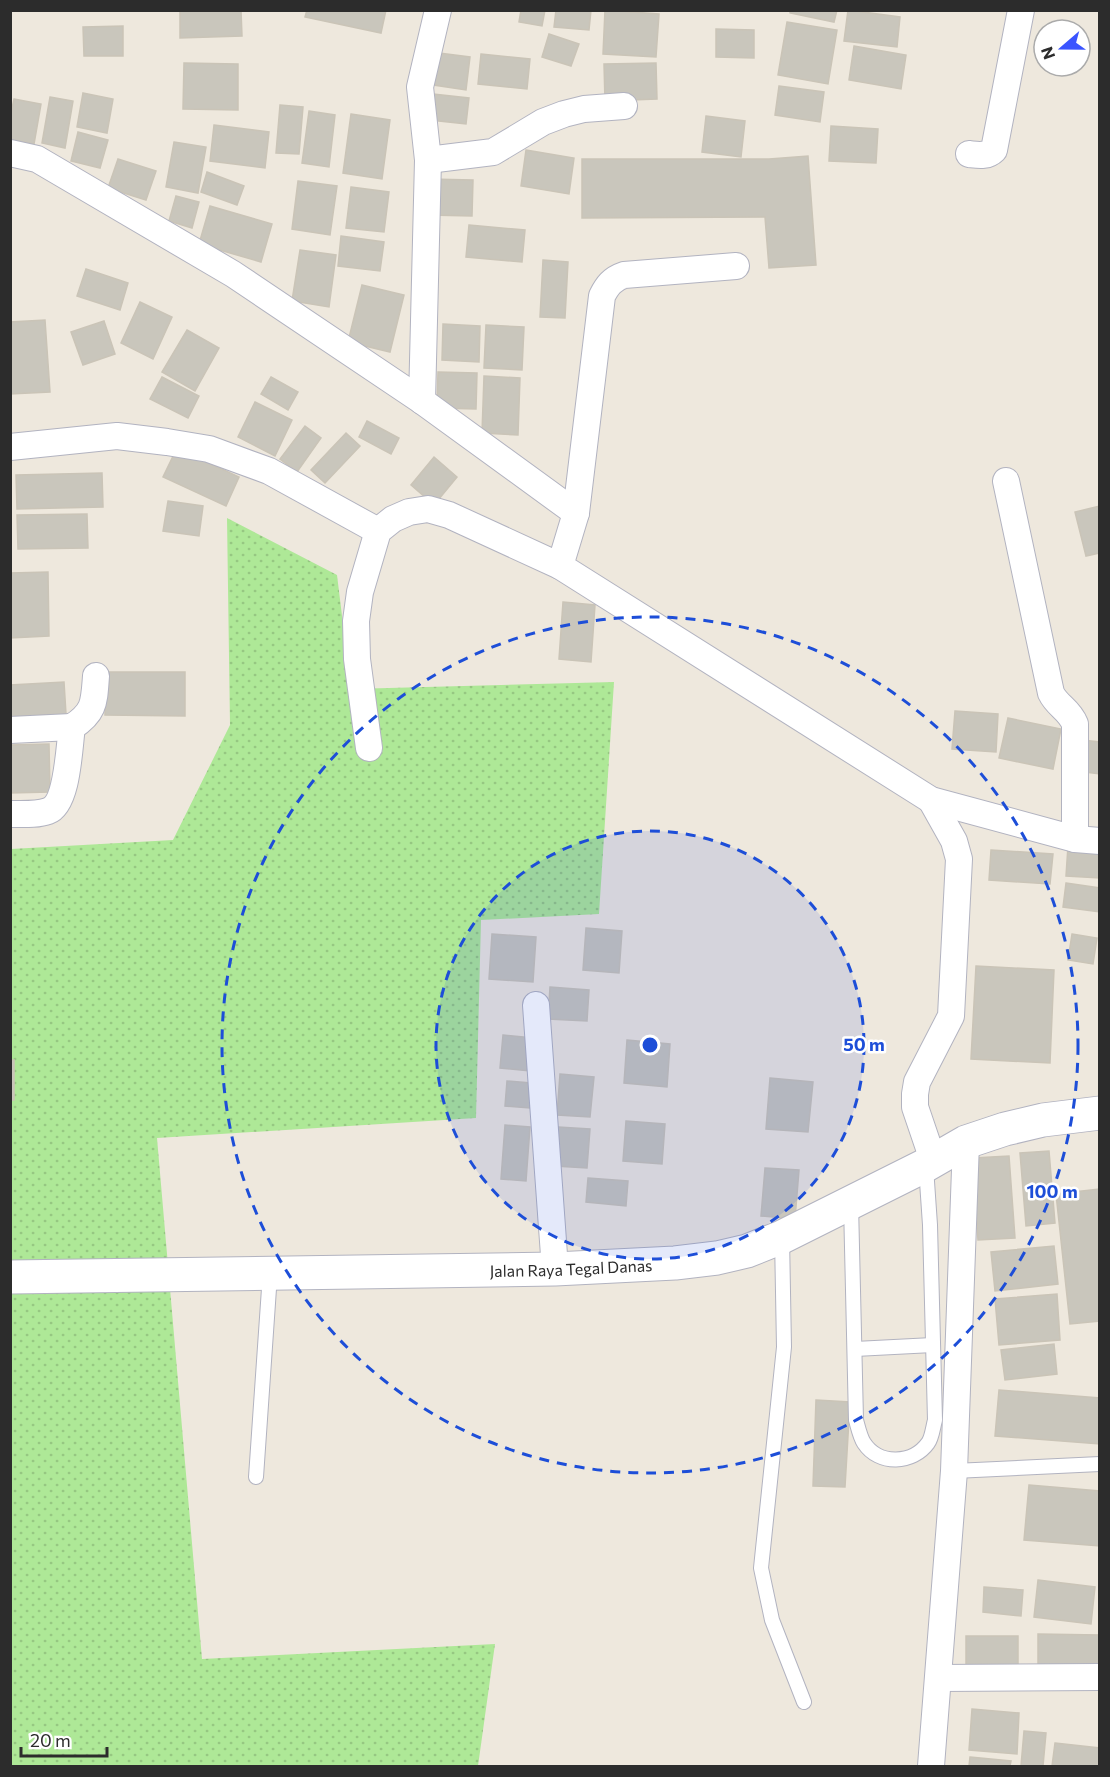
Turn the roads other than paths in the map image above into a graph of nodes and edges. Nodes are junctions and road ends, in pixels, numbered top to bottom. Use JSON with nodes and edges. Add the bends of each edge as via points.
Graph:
{"nodes":[{"id":1,"x":438,"y":10,"type":"edge"},
{"id":2,"x":1021,"y":10,"type":"edge"},
{"id":3,"x":624,"y":106,"type":"dead end"},
{"id":4,"x":10,"y":153,"type":"edge"},
{"id":5,"x":969,"y":154,"type":"dead end"},
{"id":6,"x":428,"y":160,"type":"junction"},
{"id":7,"x":736,"y":266,"type":"dead end"},
{"id":8,"x":422,"y":401,"type":"junction"},
{"id":9,"x":10,"y":447,"type":"edge"},
{"id":10,"x":1006,"y":482,"type":"dead end"},
{"id":11,"x":378,"y":531,"type":"junction"},
{"id":12,"x":567,"y":542,"type":"junction"},
{"id":13,"x":96,"y":676,"type":"dead end"},
{"id":14,"x":72,"y":727,"type":"junction"},
{"id":15,"x":10,"y":730,"type":"edge"},
{"id":16,"x":369,"y":748,"type":"dead end"},
{"id":17,"x":931,"y":800,"type":"junction"},
{"id":18,"x":10,"y":814,"type":"edge"},
{"id":19,"x":1083,"y":832,"type":"edge"},
{"id":20,"x":536,"y":1005,"type":"dead end"},
{"id":21,"x":1100,"y":1113,"type":"edge"},
{"id":22,"x":966,"y":1142,"type":"junction"},
{"id":23,"x":929,"y":1162,"type":"junction"},
{"id":24,"x":851,"y":1203,"type":"junction"},
{"id":25,"x":782,"y":1237,"type":"junction"},
{"id":26,"x":555,"y":1269,"type":"junction"},
{"id":27,"x":270,"y":1272,"type":"junction"},
{"id":28,"x":10,"y":1277,"type":"edge"},
{"id":29,"x":933,"y":1345,"type":"junction"},
{"id":30,"x":855,"y":1349,"type":"junction"},
{"id":31,"x":1100,"y":1464,"type":"edge"},
{"id":32,"x":954,"y":1471,"type":"junction"},
{"id":33,"x":256,"y":1477,"type":"dead end"},
{"id":34,"x":1100,"y":1677,"type":"edge"},
{"id":35,"x":939,"y":1678,"type":"junction"},
{"id":36,"x":804,"y":1702,"type":"dead end"},
{"id":37,"x":931,"y":1767,"type":"edge"}],
"edges":[{"from":1,"to":6,"type":"street","via":[[420,87]]},
{"from":2,"to":5,"type":"street","via":[[994,150],[982,155]]},
{"from":3,"to":6,"type":"street","via":[[564,114],[493,152]]},
{"from":4,"to":8,"type":"street","via":[[38,159],[234,274]]},
{"from":6,"to":8,"type":"street"},
{"from":7,"to":12,"type":"street","via":[[624,276],[615,278],[605,289]]},
{"from":8,"to":12,"type":"street"},
{"from":9,"to":11,"type":"street","via":[[117,436],[209,449],[268,471]]},
{"from":10,"to":19,"type":"street","via":[[1051,693],[1069,711],[1075,724],[1075,775]]},
{"from":11,"to":12,"type":"street","via":[[393,519],[428,509]]},
{"from":11,"to":16,"type":"street","via":[[360,592],[356,621]]},
{"from":12,"to":17,"type":"street"},
{"from":13,"to":14,"type":"street","via":[[90,711]]},
{"from":14,"to":15,"type":"street"},
{"from":14,"to":18,"type":"street","via":[[59,803],[48,811]]},
{"from":17,"to":19,"type":"street"},
{"from":17,"to":23,"type":"street","via":[[954,841],[959,859],[951,1016],[917,1082],[915,1094]]},
{"from":20,"to":26,"type":"street"},
{"from":21,"to":22,"type":"street","name":"Jalan Raya Tegal Danas","via":[[1042,1120]]},
{"from":22,"to":23,"type":"street","name":"Jalan Raya Tegal Danas"},
{"from":22,"to":32,"type":"street"},
{"from":23,"to":24,"type":"street","name":"Jalan Raya Tegal Danas"},
{"from":23,"to":29,"type":"lane"},
{"from":24,"to":25,"type":"street","name":"Jalan Raya Tegal Danas"},
{"from":24,"to":30,"type":"lane"},
{"from":25,"to":26,"type":"street","name":"Jalan Raya Tegal Danas","via":[[717,1258]]},
{"from":25,"to":36,"type":"lane","via":[[784,1347],[761,1568],[772,1620]]},
{"from":26,"to":27,"type":"street","name":"Jalan Raya Tegal Danas"},
{"from":27,"to":28,"type":"street","name":"Jalan Raya Tegal Danas"},
{"from":27,"to":33,"type":"lane"},
{"from":29,"to":30,"type":"lane"},
{"from":29,"to":30,"type":"lane","via":[[935,1420],[929,1442],[913,1456],[897,1461],[877,1455],[864,1443],[856,1420]]},
{"from":31,"to":32,"type":"lane"},
{"from":32,"to":35,"type":"street"},
{"from":34,"to":35,"type":"street"},
{"from":35,"to":37,"type":"street"}]}
